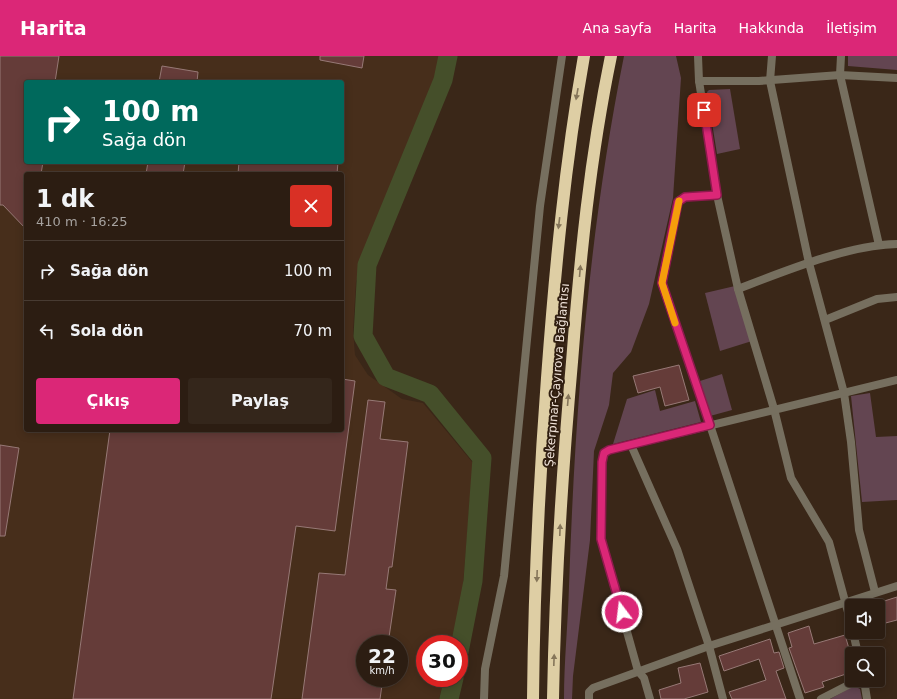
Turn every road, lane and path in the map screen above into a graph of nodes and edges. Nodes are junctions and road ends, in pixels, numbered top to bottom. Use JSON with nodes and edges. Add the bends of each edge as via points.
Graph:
{"nodes":[{"id":1,"x":562,"y":56,"type":"edge"},
{"id":2,"x":584,"y":56,"type":"edge"},
{"id":3,"x":611,"y":56,"type":"edge"},
{"id":4,"x":698,"y":56,"type":"edge"},
{"id":5,"x":772,"y":56,"type":"edge"},
{"id":6,"x":842,"y":56,"type":"edge"},
{"id":7,"x":840,"y":75,"type":"junction"},
{"id":8,"x":897,"y":78,"type":"edge"},
{"id":9,"x":699,"y":81,"type":"junction"},
{"id":10,"x":770,"y":81,"type":"junction"},
{"id":11,"x":717,"y":195,"type":"junction"},
{"id":12,"x":879,"y":244,"type":"junction"},
{"id":13,"x":897,"y":244,"type":"edge"},
{"id":14,"x":809,"y":263,"type":"junction"},
{"id":15,"x":738,"y":288,"type":"junction"},
{"id":16,"x":897,"y":297,"type":"edge"},
{"id":17,"x":825,"y":320,"type":"junction"},
{"id":18,"x":897,"y":380,"type":"edge"},
{"id":19,"x":844,"y":393,"type":"junction"},
{"id":20,"x":774,"y":410,"type":"junction"},
{"id":21,"x":710,"y":425,"type":"junction"},
{"id":22,"x":631,"y":445,"type":"junction"},
{"id":23,"x":897,"y":586,"type":"edge"},
{"id":24,"x":875,"y":592,"type":"junction"},
{"id":25,"x":845,"y":599,"type":"edge"},
{"id":26,"x":855,"y":599,"type":"edge"},
{"id":27,"x":845,"y":602,"type":"edge"},
{"id":28,"x":776,"y":624,"type":"junction"},
{"id":29,"x":709,"y":646,"type":"junction"},
{"id":30,"x":649,"y":667,"type":"junction"},
{"id":31,"x":638,"y":671,"type":"junction"},
{"id":32,"x":644,"y":678,"type":"junction"},
{"id":33,"x":845,"y":687,"type":"edge"},
{"id":34,"x":865,"y":687,"type":"edge"},
{"id":35,"x":484,"y":699,"type":"edge"},
{"id":36,"x":533,"y":699,"type":"edge"},
{"id":37,"x":553,"y":699,"type":"edge"},
{"id":38,"x":589,"y":699,"type":"edge"},
{"id":39,"x":650,"y":699,"type":"edge"},
{"id":40,"x":723,"y":699,"type":"edge"},
{"id":41,"x":800,"y":699,"type":"edge"},
{"id":42,"x":821,"y":699,"type":"edge"},
{"id":43,"x":867,"y":699,"type":"edge"}],
"edges":[{"from":1,"to":35,"type":"street","via":[[540,206],[505,568],[485,669]]},
{"from":2,"to":36,"type":"highway","name":"Şekerpınar-Çayırova Bağlantısı","one_way":true,"via":[[565,173],[556,258],[543,436]]},
{"from":37,"to":3,"type":"highway","name":"Şekerpınar-Çayırova Bağlantısı","one_way":true,"via":[[560,509],[576,309],[592,174]]},
{"from":4,"to":9,"type":"street"},
{"from":5,"to":10,"type":"street"},
{"from":6,"to":7,"type":"street"},
{"from":7,"to":8,"type":"street"},
{"from":7,"to":10,"type":"street"},
{"from":7,"to":12,"type":"street"},
{"from":9,"to":10,"type":"street"},
{"from":9,"to":11,"type":"street"},
{"from":10,"to":14,"type":"street"},
{"from":11,"to":15,"type":"street"},
{"from":11,"to":21,"type":"street","via":[[685,197],[678,202],[662,283]]},
{"from":12,"to":13,"type":"street"},
{"from":12,"to":14,"type":"street"},
{"from":14,"to":15,"type":"street"},
{"from":14,"to":17,"type":"street"},
{"from":15,"to":20,"type":"street"},
{"from":16,"to":17,"type":"street","via":[[878,299]]},
{"from":17,"to":19,"type":"street"},
{"from":18,"to":19,"type":"street"},
{"from":19,"to":20,"type":"street"},
{"from":19,"to":24,"type":"street","via":[[859,530]]},
{"from":20,"to":21,"type":"street"},
{"from":20,"to":25,"type":"street","via":[[791,478],[829,542]]},
{"from":21,"to":22,"type":"street"},
{"from":21,"to":28,"type":"street"},
{"from":22,"to":29,"type":"street","via":[[677,549]]},
{"from":22,"to":31,"type":"street","via":[[609,450],[602,457],[601,539]]},
{"from":23,"to":24,"type":"street"},
{"from":24,"to":26,"type":"street"},
{"from":27,"to":28,"type":"street"},
{"from":28,"to":29,"type":"street"},
{"from":28,"to":41,"type":"street"},
{"from":29,"to":30,"type":"street"},
{"from":29,"to":40,"type":"street"},
{"from":30,"to":31,"type":"street"},
{"from":30,"to":32,"type":"street"},
{"from":31,"to":32,"type":"street"},
{"from":31,"to":38,"type":"street","via":[[593,688],[589,692]]},
{"from":32,"to":39,"type":"street"},
{"from":33,"to":42,"type":"street"},
{"from":34,"to":43,"type":"street"}]}
